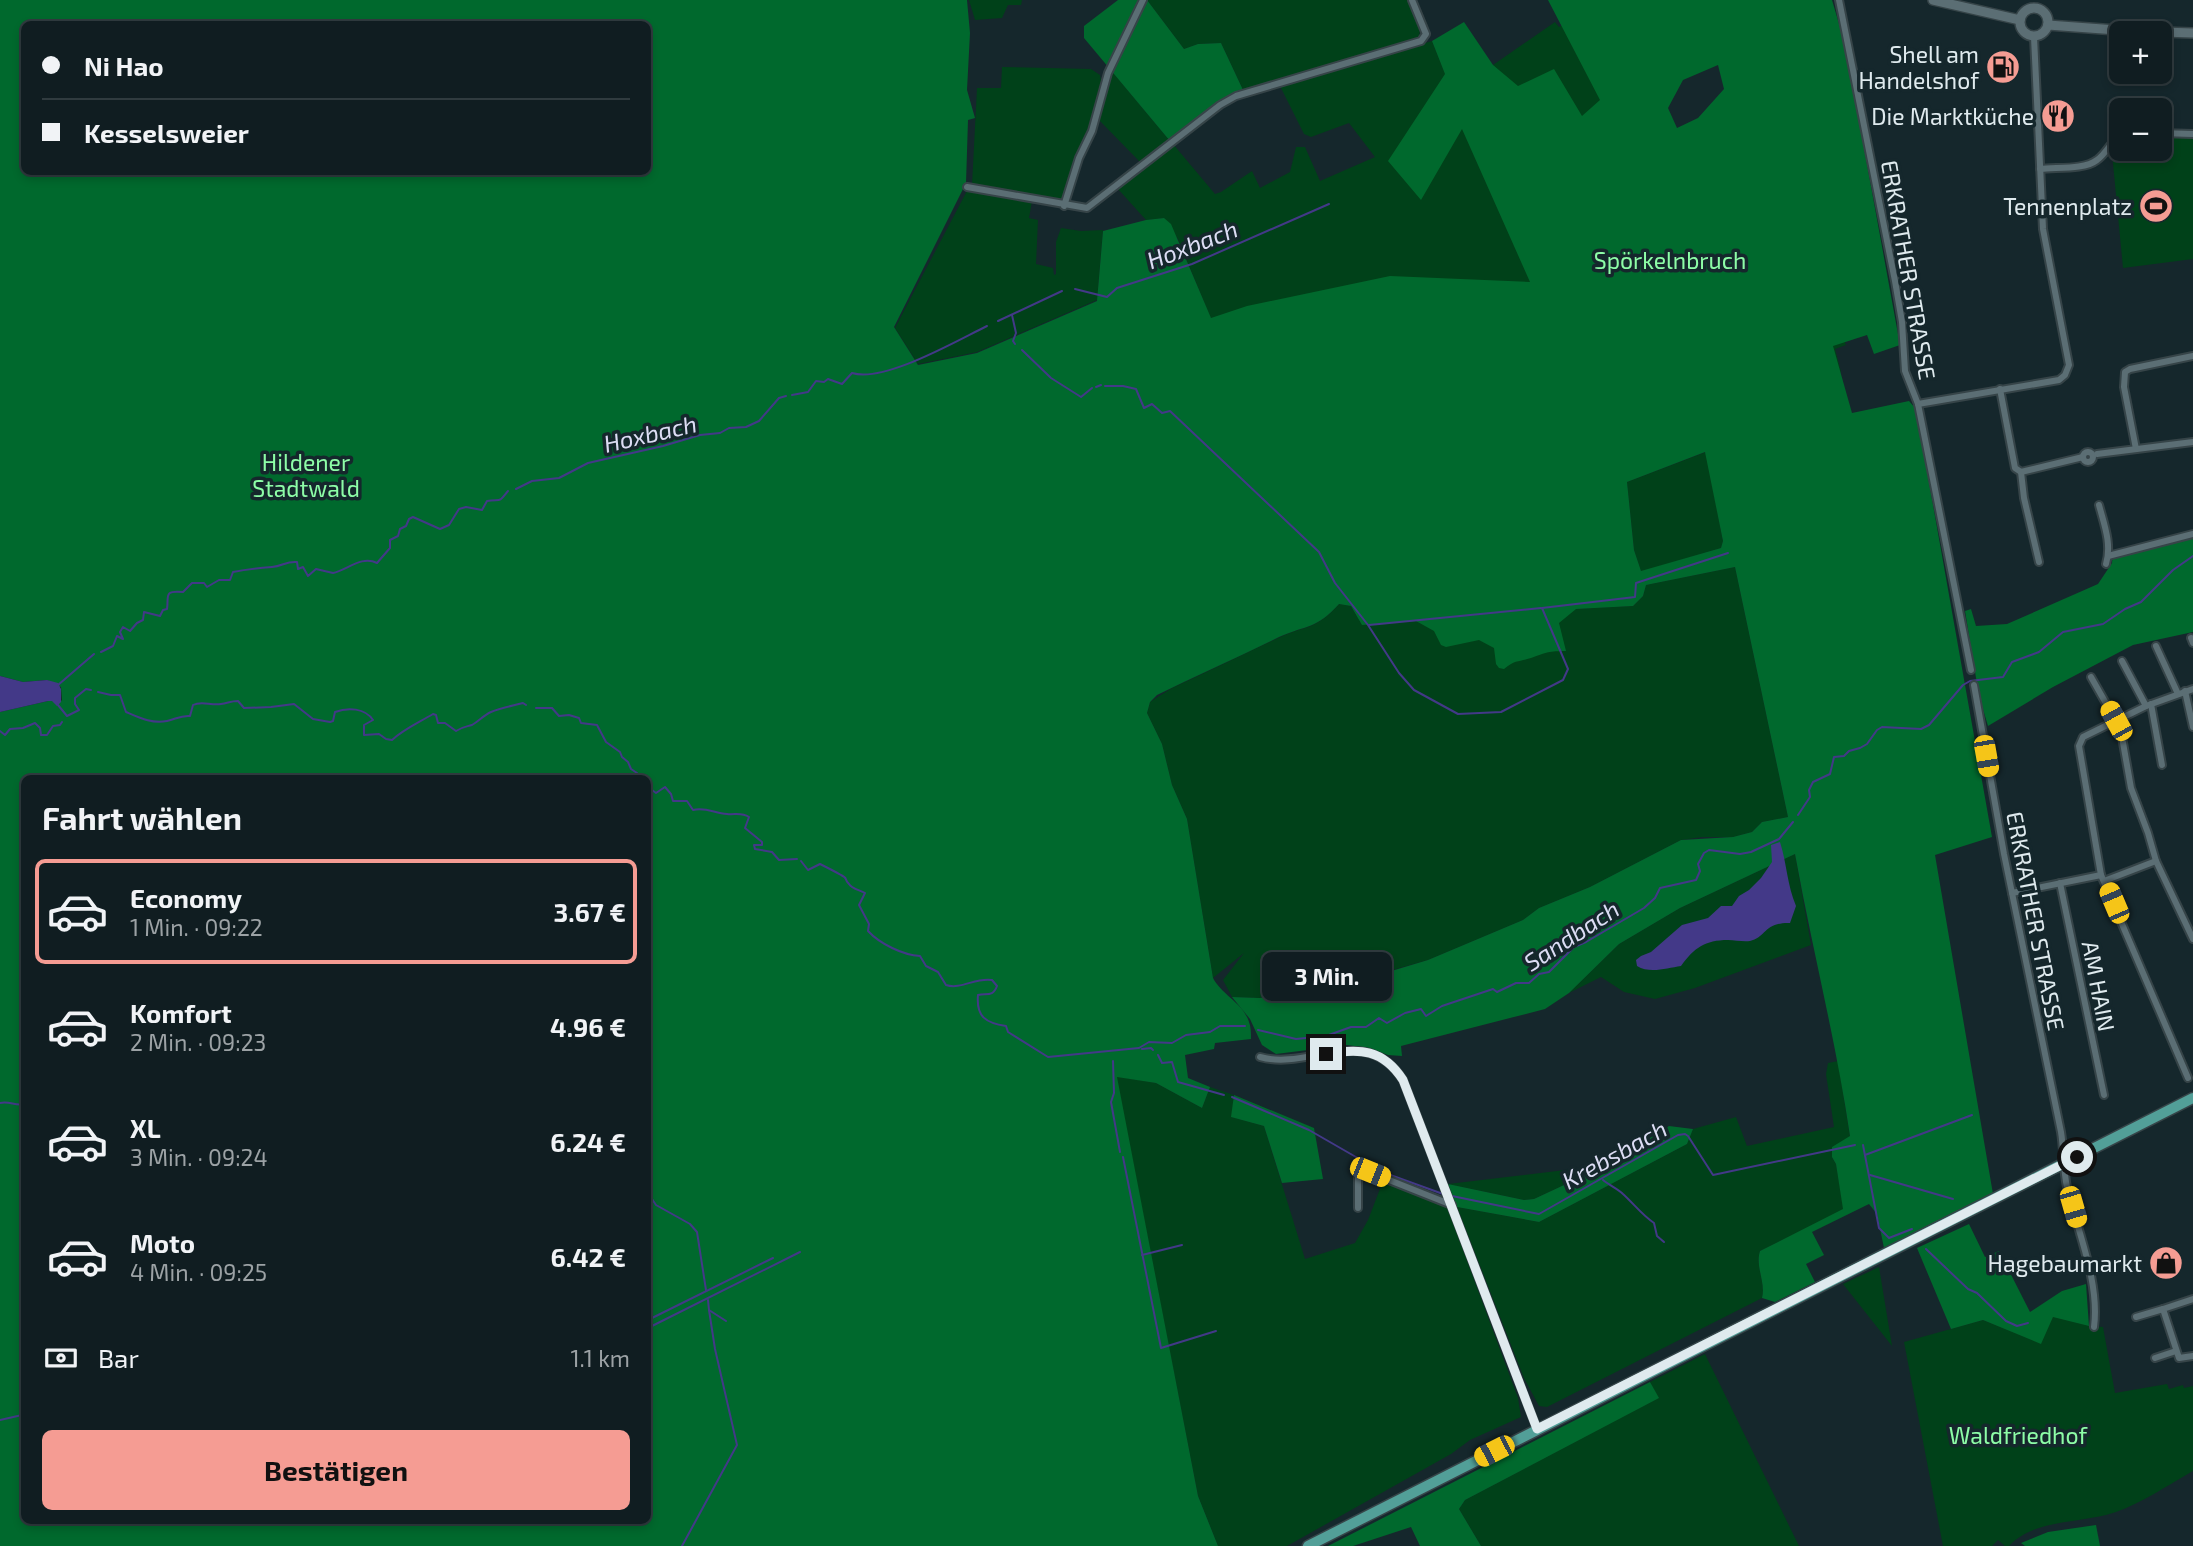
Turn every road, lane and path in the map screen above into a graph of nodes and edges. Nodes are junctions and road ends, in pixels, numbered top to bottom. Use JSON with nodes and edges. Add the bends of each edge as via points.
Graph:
{"nodes":[{"id":1,"x":1143,"y":0,"type":"edge"},
{"id":2,"x":1412,"y":0,"type":"edge"},
{"id":3,"x":1839,"y":0,"type":"edge"},
{"id":4,"x":1933,"y":0,"type":"edge"},
{"id":5,"x":2020,"y":20,"type":"junction"},
{"id":6,"x":2048,"y":25,"type":"junction"},
{"id":7,"x":2193,"y":33,"type":"edge"},
{"id":8,"x":2034,"y":37,"type":"junction"},
{"id":9,"x":2172,"y":133,"type":"edge"},
{"id":10,"x":2193,"y":134,"type":"edge"},
{"id":11,"x":2109,"y":146,"type":"edge"},
{"id":12,"x":2040,"y":169,"type":"junction"},
{"id":13,"x":967,"y":187,"type":"dead end"},
{"id":14,"x":1064,"y":205,"type":"junction"},
{"id":15,"x":2193,"y":356,"type":"edge"},
{"id":16,"x":2000,"y":389,"type":"junction"},
{"id":17,"x":1918,"y":404,"type":"junction"},
{"id":18,"x":2193,"y":442,"type":"edge"},
{"id":19,"x":2137,"y":449,"type":"junction"},
{"id":20,"x":2097,"y":454,"type":"dead end"},
{"id":21,"x":2083,"y":457,"type":"dead end"},
{"id":22,"x":2021,"y":472,"type":"junction"},
{"id":23,"x":2099,"y":505,"type":"dead end"},
{"id":24,"x":2193,"y":534,"type":"edge"},
{"id":25,"x":2108,"y":556,"type":"junction"},
{"id":26,"x":2039,"y":562,"type":"dead end"},
{"id":27,"x":2106,"y":564,"type":"dead end"},
{"id":28,"x":2156,"y":646,"type":"dead end"},
{"id":29,"x":2122,"y":661,"type":"dead end"},
{"id":30,"x":1971,"y":670,"type":"dead end"},
{"id":31,"x":2091,"y":677,"type":"dead end"},
{"id":32,"x":1973,"y":685,"type":"dead end"},
{"id":33,"x":2186,"y":691,"type":"edge"},
{"id":34,"x":2148,"y":705,"type":"junction"},
{"id":35,"x":2117,"y":720,"type":"junction"},
{"id":36,"x":2193,"y":727,"type":"edge"},
{"id":37,"x":2162,"y":765,"type":"dead end"},
{"id":38,"x":2156,"y":861,"type":"junction"},
{"id":39,"x":2103,"y":878,"type":"junction"},
{"id":40,"x":2060,"y":883,"type":"junction"},
{"id":41,"x":2012,"y":892,"type":"junction"},
{"id":42,"x":2193,"y":939,"type":"edge"},
{"id":43,"x":1260,"y":1057,"type":"dead end"},
{"id":44,"x":2188,"y":1078,"type":"dead end"},
{"id":45,"x":2104,"y":1095,"type":"dead end"},
{"id":46,"x":2193,"y":1098,"type":"edge"},
{"id":47,"x":2064,"y":1164,"type":"junction"},
{"id":48,"x":1452,"y":1205,"type":"junction"},
{"id":49,"x":1358,"y":1208,"type":"dead end"},
{"id":50,"x":2193,"y":1299,"type":"edge"},
{"id":51,"x":2163,"y":1309,"type":"junction"},
{"id":52,"x":2136,"y":1317,"type":"dead end"},
{"id":53,"x":2094,"y":1326,"type":"dead end"},
{"id":54,"x":2176,"y":1352,"type":"junction"},
{"id":55,"x":2193,"y":1356,"type":"edge"},
{"id":56,"x":2155,"y":1359,"type":"dead end"},
{"id":57,"x":1537,"y":1429,"type":"junction"},
{"id":58,"x":1308,"y":1546,"type":"edge"}],
"edges":[{"from":1,"to":14,"type":"street","via":[[1108,73]]},
{"from":2,"to":14,"type":"street","via":[[1427,37],[1421,41],[1236,96],[1087,208]]},
{"from":3,"to":17,"type":"street","name":"ERKRATHER STRASSE","via":[[1895,281],[1905,371]]},
{"from":4,"to":5,"type":"main road"},
{"from":5,"to":6,"type":"main road","via":[[2034,8],[2044,11]]},
{"from":5,"to":8,"type":"main road","via":[[2023,33]]},
{"from":6,"to":7,"type":"main road"},
{"from":6,"to":8,"type":"main road"},
{"from":8,"to":12,"type":"street"},
{"from":9,"to":10,"type":"street"},
{"from":11,"to":12,"type":"street","via":[[2095,162]]},
{"from":12,"to":16,"type":"street","via":[[2043,229],[2069,365],[2059,380]]},
{"from":13,"to":14,"type":"street"},
{"from":15,"to":19,"type":"street","via":[[2125,372]]},
{"from":16,"to":17,"type":"street"},
{"from":16,"to":22,"type":"street","via":[[2015,468]]},
{"from":17,"to":30,"type":"street","name":"ERKRATHER STRASSE"},
{"from":18,"to":19,"type":"street"},
{"from":19,"to":20,"type":"street"},
{"from":21,"to":22,"type":"street"},
{"from":22,"to":26,"type":"street"},
{"from":23,"to":25,"type":"street"},
{"from":24,"to":25,"type":"street"},
{"from":25,"to":27,"type":"street"},
{"from":28,"to":33,"type":"street"},
{"from":29,"to":34,"type":"street"},
{"from":31,"to":35,"type":"street"},
{"from":32,"to":41,"type":"street","name":"ERKRATHER STRASSE"},
{"from":33,"to":34,"type":"street"},
{"from":33,"to":36,"type":"street"},
{"from":34,"to":35,"type":"street"},
{"from":34,"to":37,"type":"street"},
{"from":35,"to":38,"type":"street","via":[[2131,788]]},
{"from":35,"to":39,"type":"street","via":[[2083,737],[2080,746]]},
{"from":38,"to":39,"type":"street"},
{"from":38,"to":42,"type":"street"},
{"from":39,"to":40,"type":"street"},
{"from":39,"to":44,"type":"street"},
{"from":40,"to":41,"type":"street"},
{"from":40,"to":45,"type":"street","name":"AM HAIN"},
{"from":41,"to":47,"type":"street","name":"ERKRATHER STRASSE"},
{"from":43,"to":48,"type":"street","via":[[1284,1059],[1358,1050],[1385,1060],[1403,1080]]},
{"from":46,"to":47,"type":"main road"},
{"from":47,"to":53,"type":"street","name":"ERKRATHER STRASSE","via":[[2095,1305]]},
{"from":47,"to":57,"type":"main road"},
{"from":48,"to":49,"type":"street","via":[[1370,1172],[1358,1178]]},
{"from":48,"to":57,"type":"street"},
{"from":50,"to":51,"type":"street"},
{"from":51,"to":52,"type":"street"},
{"from":51,"to":54,"type":"street"},
{"from":54,"to":55,"type":"street","via":[[2179,1359]]},
{"from":54,"to":56,"type":"street"},
{"from":57,"to":58,"type":"main road"}]}
